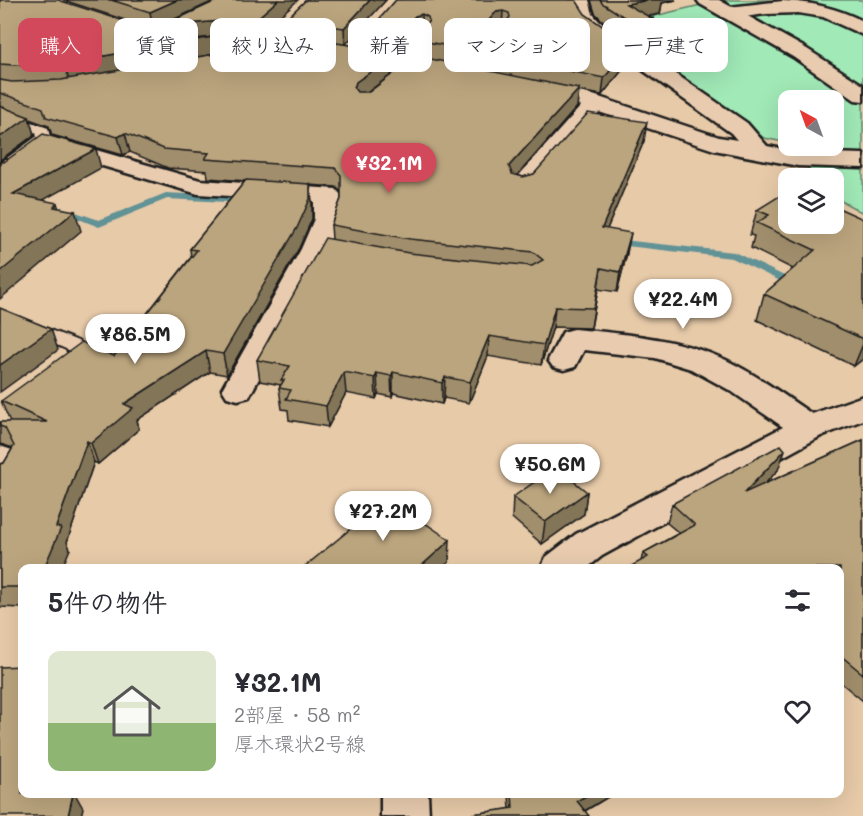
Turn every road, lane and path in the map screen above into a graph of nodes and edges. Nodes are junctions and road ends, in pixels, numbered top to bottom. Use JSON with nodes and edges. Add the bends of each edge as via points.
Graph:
{"nodes":[{"id":1,"x":706,"y":0,"type":"edge"},
{"id":2,"x":574,"y":2,"type":"edge"},
{"id":3,"x":729,"y":13,"type":"junction"},
{"id":4,"x":863,"y":29,"type":"edge"},
{"id":5,"x":198,"y":48,"type":"edge"},
{"id":6,"x":198,"y":66,"type":"edge"},
{"id":7,"x":432,"y":70,"type":"edge"},
{"id":8,"x":467,"y":74,"type":"joint"},
{"id":9,"x":488,"y":79,"type":"edge"},
{"id":10,"x":510,"y":84,"type":"edge"},
{"id":11,"x":863,"y":95,"type":"edge"},
{"id":12,"x":595,"y":103,"type":"junction"},
{"id":13,"x":0,"y":115,"type":"edge"},
{"id":14,"x":44,"y":142,"type":"junction"},
{"id":15,"x":759,"y":151,"type":"junction"},
{"id":16,"x":863,"y":161,"type":"edge"},
{"id":17,"x":507,"y":167,"type":"edge"},
{"id":18,"x":796,"y":168,"type":"edge"},
{"id":19,"x":806,"y":168,"type":"edge"},
{"id":20,"x":0,"y":174,"type":"edge"},
{"id":21,"x":0,"y":315,"type":"edge"},
{"id":22,"x":564,"y":360,"type":"dead end"},
{"id":23,"x":67,"y":361,"type":"edge"},
{"id":24,"x":238,"y":389,"type":"dead end"},
{"id":25,"x":863,"y":406,"type":"edge"},
{"id":26,"x":809,"y":428,"type":"junction"},
{"id":27,"x":0,"y":459,"type":"edge"},
{"id":28,"x":0,"y":473,"type":"edge"},
{"id":29,"x":565,"y":564,"type":"edge"},
{"id":30,"x":405,"y":798,"type":"edge"},
{"id":31,"x":405,"y":816,"type":"edge"}],
"edges":[{"from":1,"to":3,"type":"street"},
{"from":2,"to":15,"type":"street","via":[[592,25],[739,128]]},
{"from":3,"to":4,"type":"street","via":[[779,6],[811,7],[832,12]]},
{"from":3,"to":11,"type":"street"},
{"from":5,"to":6,"type":"street","via":[[274,42],[229,61]]},
{"from":7,"to":8,"type":"street"},
{"from":8,"to":9,"type":"street"},
{"from":10,"to":12,"type":"street"},
{"from":12,"to":15,"type":"street","via":[[714,143]]},
{"from":12,"to":17,"type":"street","via":[[528,180]]},
{"from":13,"to":14,"type":"lane","via":[[43,131]]},
{"from":14,"to":20,"type":"street"},
{"from":14,"to":24,"type":"street","via":[[198,187],[327,194],[326,251]]},
{"from":15,"to":18,"type":"street"},
{"from":16,"to":19,"type":"street"},
{"from":21,"to":23,"type":"lane","via":[[81,351]]},
{"from":22,"to":26,"type":"street","via":[[574,339],[651,346],[720,370]]},
{"from":25,"to":26,"type":"street"},
{"from":26,"to":29,"type":"street","via":[[589,545]]},
{"from":27,"to":28,"type":"street"},
{"from":30,"to":31,"type":"street"}]}
